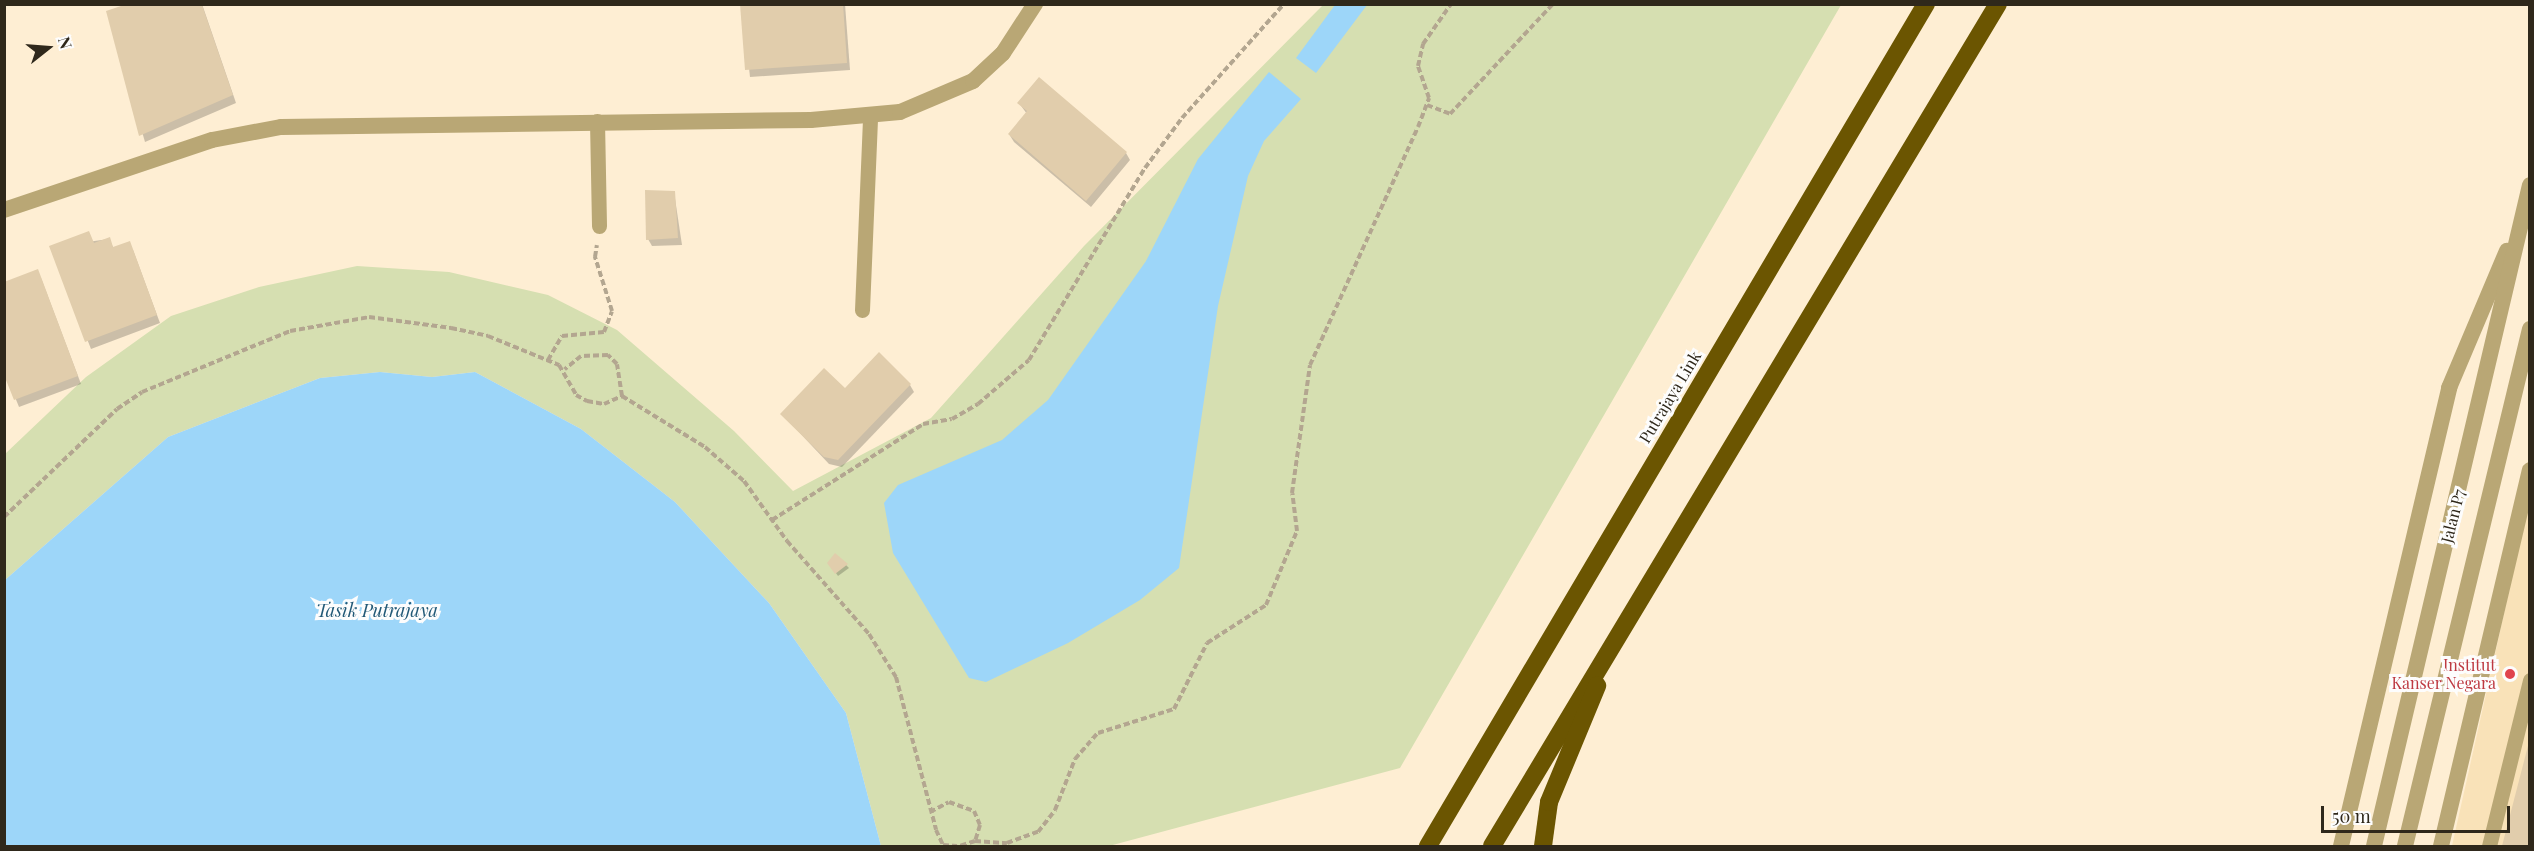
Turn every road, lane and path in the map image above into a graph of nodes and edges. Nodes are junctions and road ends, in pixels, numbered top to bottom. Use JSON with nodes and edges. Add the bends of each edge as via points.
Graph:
{"nodes":[{"id":1,"x":1035,"y":4,"type":"edge"},
{"id":2,"x":1284,"y":4,"type":"edge"},
{"id":3,"x":1451,"y":4,"type":"edge"},
{"id":4,"x":1553,"y":4,"type":"edge"},
{"id":5,"x":1926,"y":4,"type":"edge"},
{"id":6,"x":1998,"y":4,"type":"edge"},
{"id":7,"x":1427,"y":105,"type":"junction"},
{"id":8,"x":870,"y":117,"type":"junction"},
{"id":9,"x":597,"y":121,"type":"junction"},
{"id":10,"x":2529,"y":185,"type":"edge"},
{"id":11,"x":4,"y":210,"type":"edge"},
{"id":12,"x":2524,"y":211,"type":"junction"},
{"id":13,"x":599,"y":226,"type":"joint"},
{"id":14,"x":862,"y":310,"type":"dead end"},
{"id":15,"x":2529,"y":329,"type":"edge"},
{"id":16,"x":548,"y":360,"type":"junction"},
{"id":17,"x":566,"y":369,"type":"junction"},
{"id":18,"x":622,"y":396,"type":"junction"},
{"id":19,"x":2529,"y":470,"type":"edge"},
{"id":20,"x":4,"y":517,"type":"edge"},
{"id":21,"x":772,"y":520,"type":"junction"},
{"id":22,"x":1622,"y":627,"type":"junction"},
{"id":23,"x":2529,"y":680,"type":"edge"},
{"id":24,"x":1448,"y":810,"type":"junction"},
{"id":25,"x":930,"y":812,"type":"junction"},
{"id":26,"x":975,"y":841,"type":"junction"},
{"id":27,"x":943,"y":846,"type":"edge"},
{"id":28,"x":958,"y":846,"type":"edge"},
{"id":29,"x":1419,"y":846,"type":"edge"},
{"id":30,"x":1428,"y":846,"type":"edge"},
{"id":31,"x":1492,"y":846,"type":"edge"},
{"id":32,"x":1543,"y":846,"type":"edge"},
{"id":33,"x":2341,"y":846,"type":"edge"},
{"id":34,"x":2374,"y":846,"type":"edge"},
{"id":35,"x":2405,"y":846,"type":"edge"},
{"id":36,"x":2441,"y":846,"type":"edge"},
{"id":37,"x":2489,"y":846,"type":"edge"}],
"edges":[{"from":1,"to":8,"type":"street","via":[[1003,53],[973,81],[935,101]]},
{"from":2,"to":21,"type":"path","via":[[1182,118],[1145,168],[1029,360],[978,404],[952,419],[923,424]]},
{"from":3,"to":7,"type":"path","via":[[1423,44],[1418,66]]},
{"from":4,"to":7,"type":"path","via":[[1450,114]]},
{"from":5,"to":24,"type":"highway","name":"Putrajaya Link"},
{"from":6,"to":22,"type":"highway"},
{"from":7,"to":26,"type":"path","via":[[1310,365],[1292,493],[1297,531],[1266,605],[1207,643],[1174,709],[1098,733],[1075,759],[1055,810],[1038,832],[1007,843]]},
{"from":8,"to":9,"type":"street"},
{"from":8,"to":14,"type":"lane"},
{"from":9,"to":11,"type":"street","via":[[314,124],[248,131]]},
{"from":9,"to":13,"type":"lane"},
{"from":10,"to":12,"type":"street","name":"Jalan P7"},
{"from":12,"to":33,"type":"street","via":[[2449,388]]},
{"from":12,"to":34,"type":"street","name":"Jalan P7"},
{"from":13,"to":16,"type":"path","via":[[595,257],[612,311],[604,332],[562,336]]},
{"from":15,"to":35,"type":"street","name":"Jalan P7"},
{"from":16,"to":17,"type":"path"},
{"from":16,"to":20,"type":"path","via":[[488,336],[408,321],[369,317],[290,331],[142,392],[117,409]]},
{"from":17,"to":18,"type":"path","via":[[576,394],[587,401],[604,404]]},
{"from":17,"to":18,"type":"path","via":[[581,356],[608,355],[617,364]]},
{"from":18,"to":21,"type":"path","via":[[705,447],[744,481]]},
{"from":19,"to":36,"type":"street"},
{"from":21,"to":25,"type":"path","via":[[869,634],[896,677]]},
{"from":22,"to":31,"type":"highway"},
{"from":22,"to":32,"type":"highway","via":[[1549,802]]},
{"from":23,"to":37,"type":"lane"},
{"from":24,"to":29,"type":"highway"},
{"from":24,"to":30,"type":"highway"},
{"from":25,"to":26,"type":"path","via":[[949,802],[974,811],[980,825]]},
{"from":25,"to":27,"type":"path"},
{"from":26,"to":28,"type":"path"},
{"from":27,"to":28,"type":"path"}]}
